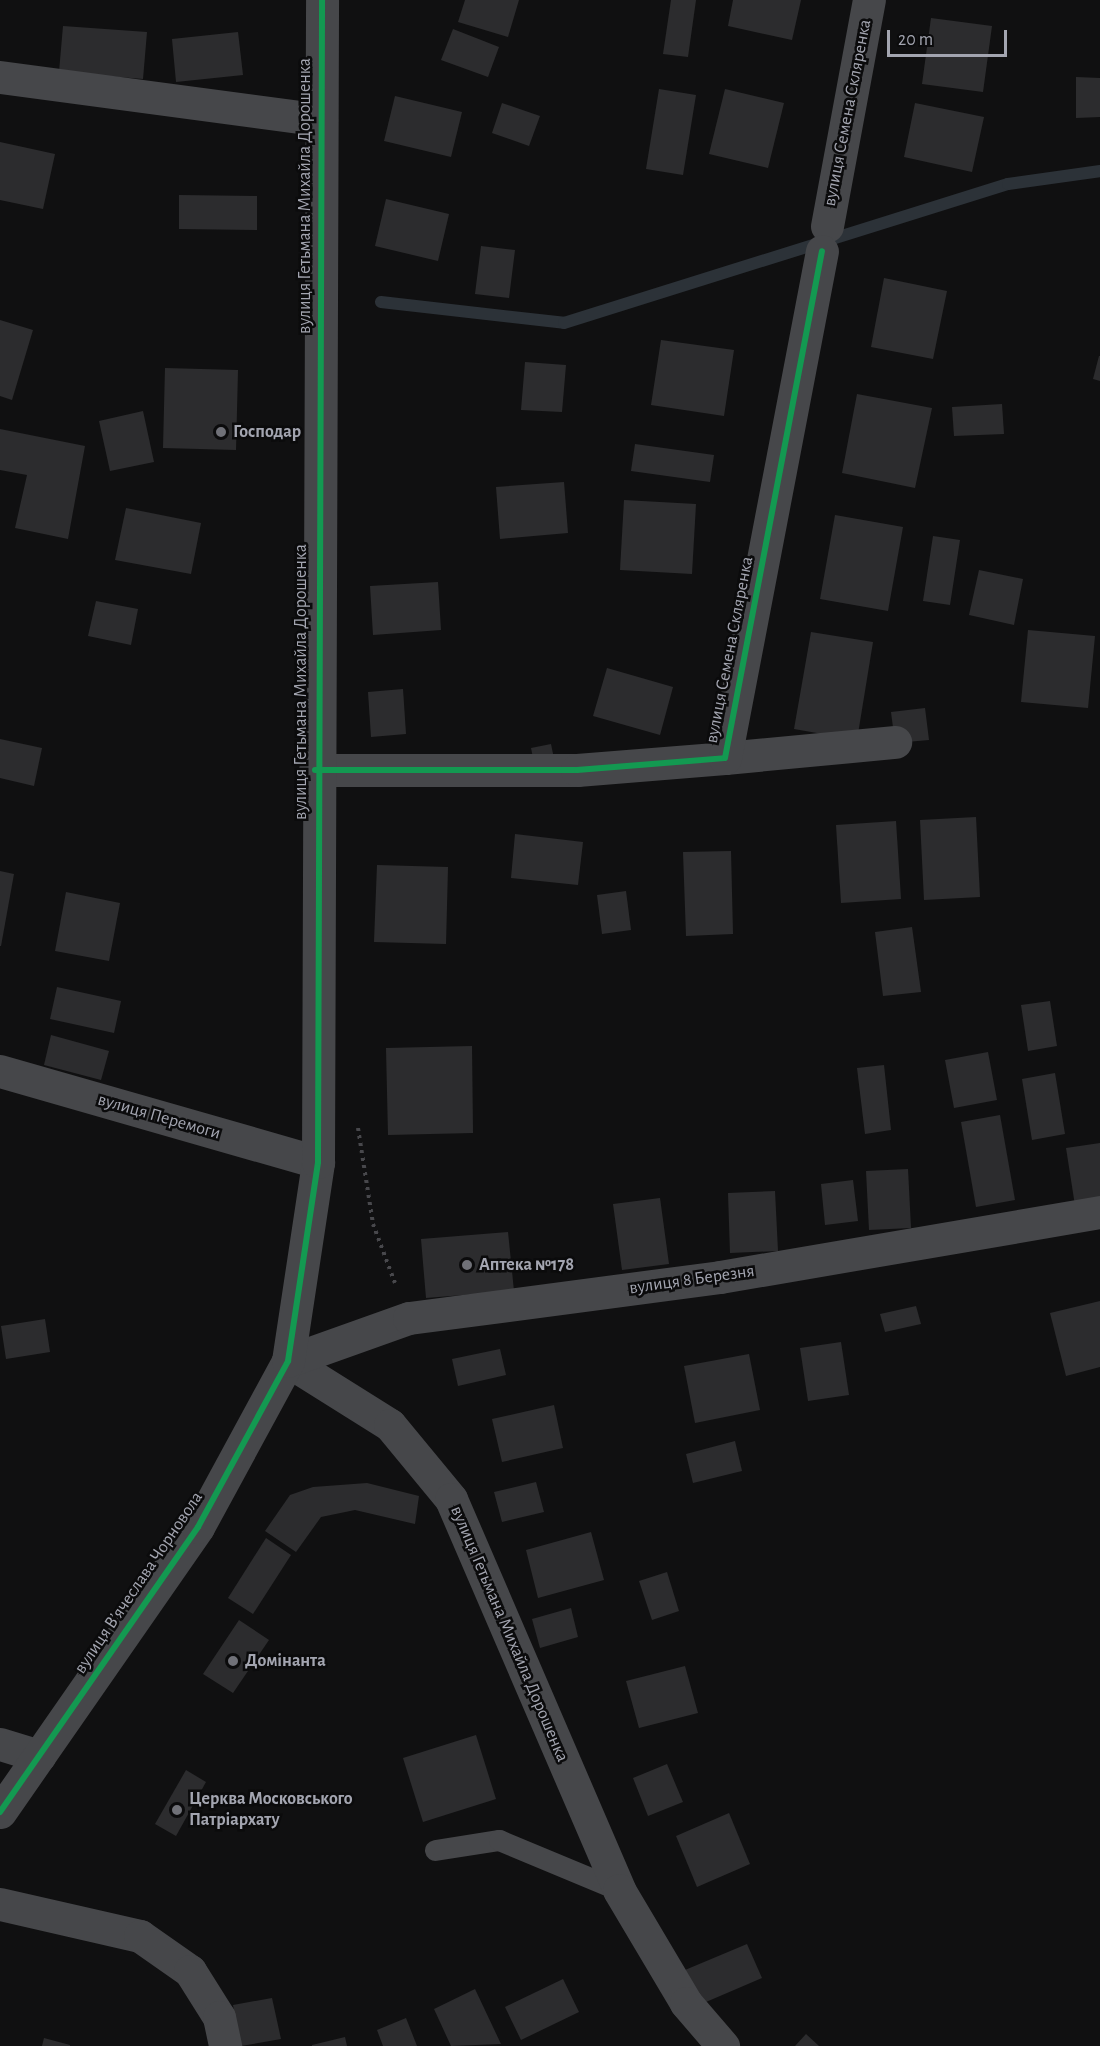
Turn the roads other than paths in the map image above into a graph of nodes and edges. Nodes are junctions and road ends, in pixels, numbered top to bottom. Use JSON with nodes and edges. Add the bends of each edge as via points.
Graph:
{"nodes":[{"id":1,"x":322,"y":0,"type":"edge"},
{"id":2,"x":869,"y":0,"type":"edge"},
{"id":3,"x":0,"y":77,"type":"edge"},
{"id":4,"x":321,"y":120,"type":"junction"},
{"id":5,"x":896,"y":742,"type":"dead end"},
{"id":6,"x":725,"y":758,"type":"junction"},
{"id":7,"x":315,"y":770,"type":"junction"},
{"id":8,"x":0,"y":1071,"type":"edge"},
{"id":9,"x":318,"y":1162,"type":"junction"},
{"id":10,"x":1100,"y":1212,"type":"edge"},
{"id":11,"x":288,"y":1361,"type":"junction"},
{"id":12,"x":0,"y":1744,"type":"edge"},
{"id":13,"x":39,"y":1756,"type":"junction"},
{"id":14,"x":0,"y":1812,"type":"edge"},
{"id":15,"x":435,"y":1850,"type":"dead end"},
{"id":16,"x":619,"y":1890,"type":"junction"},
{"id":17,"x":0,"y":1904,"type":"edge"},
{"id":18,"x":225,"y":2046,"type":"edge"},
{"id":19,"x":723,"y":2046,"type":"edge"}],
"edges":[{"from":1,"to":4,"type":"street","name":"вулиця Гетьмана Михайла Дорошенка"},
{"from":2,"to":6,"type":"street","name":"вулиця Семена Скляренка"},
{"from":3,"to":4,"type":"street"},
{"from":4,"to":7,"type":"street","name":"вулиця Гетьмана Михайла Дорошенка"},
{"from":5,"to":6,"type":"street","name":"вулиця Семена Скляренка"},
{"from":6,"to":7,"type":"street","name":"вулиця Семена Скляренка","via":[[577,770]]},
{"from":7,"to":9,"type":"street","name":"вулиця Гетьмана Михайла Дорошенка"},
{"from":8,"to":9,"type":"street","name":"вулиця Перемоги"},
{"from":9,"to":11,"type":"street","name":"вулиця Гетьмана Михайла Дорошенка"},
{"from":10,"to":11,"type":"street","name":"вулиця 8 Березня","via":[[720,1277],[409,1318]]},
{"from":11,"to":13,"type":"street","name":"вулиця Вʼячеслава Чорновола","via":[[198,1527]]},
{"from":11,"to":16,"type":"street","name":"вулиця Гетьмана Михайла Дорошенка","via":[[390,1425],[451,1499]]},
{"from":12,"to":13,"type":"street"},
{"from":13,"to":14,"type":"street","name":"вулиця Вʼячеслава Чорновола"},
{"from":15,"to":16,"type":"lane","via":[[499,1840]]},
{"from":16,"to":19,"type":"street","name":"вулиця Гетьмана Михайла Дорошенка","via":[[686,2003]]},
{"from":17,"to":18,"type":"street","via":[[140,1936],[189,1971],[219,2017]]}]}
